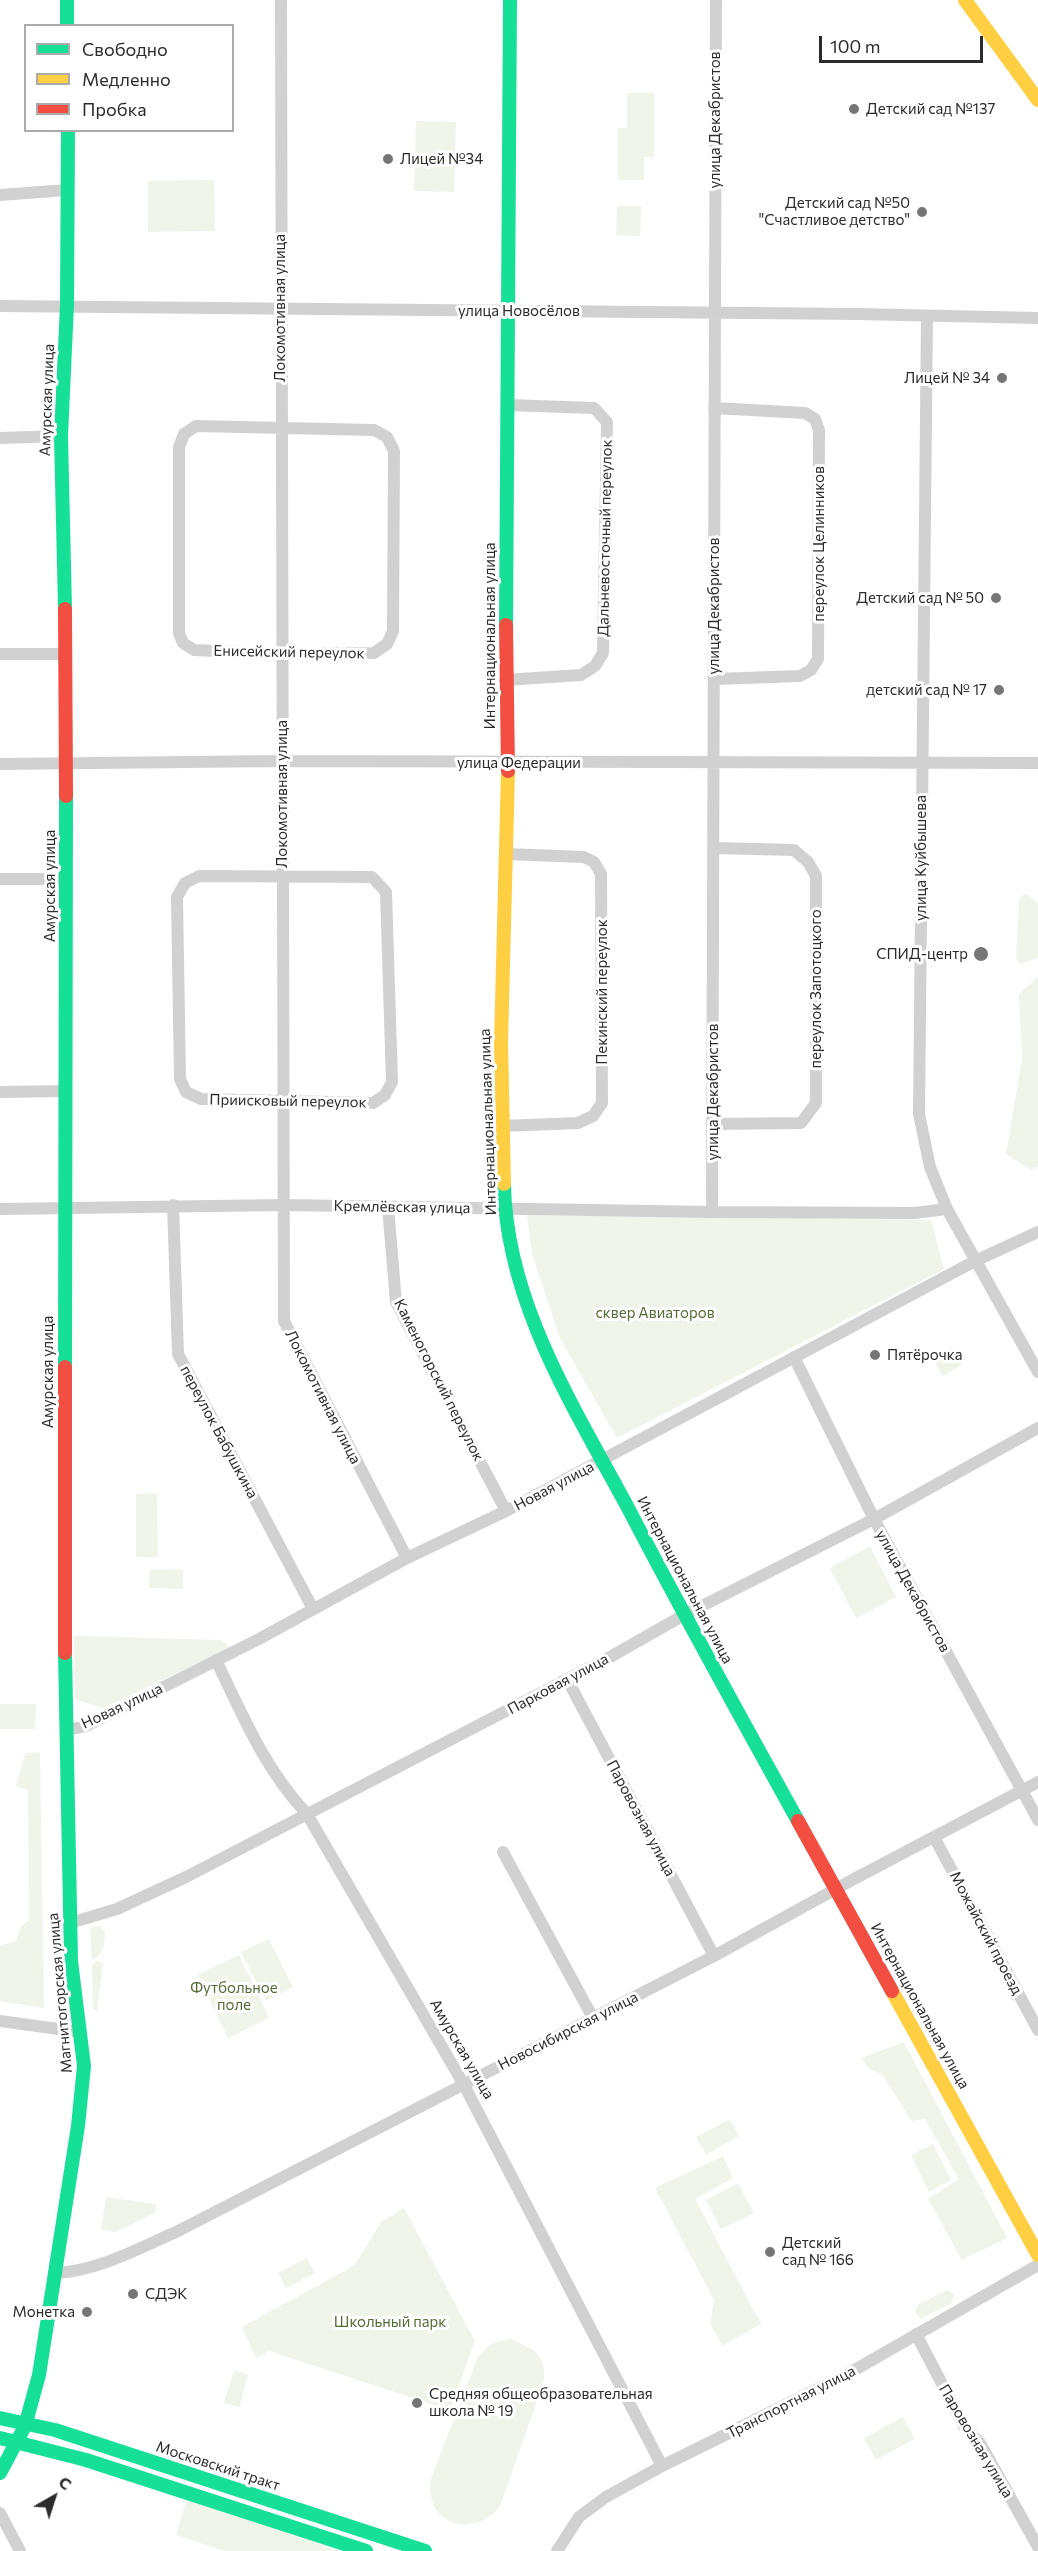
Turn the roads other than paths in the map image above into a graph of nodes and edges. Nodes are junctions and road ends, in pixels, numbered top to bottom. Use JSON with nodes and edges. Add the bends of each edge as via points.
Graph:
{"nodes":[{"id":1,"x":67,"y":0,"type":"edge"},
{"id":2,"x":281,"y":0,"type":"edge"},
{"id":3,"x":510,"y":0,"type":"edge"},
{"id":4,"x":716,"y":0,"type":"edge"},
{"id":5,"x":965,"y":0,"type":"edge"},
{"id":6,"x":67,"y":24,"type":"edge"},
{"id":7,"x":1038,"y":100,"type":"edge"},
{"id":8,"x":68,"y":132,"type":"edge"},
{"id":9,"x":67,"y":190,"type":"junction"},
{"id":10,"x":0,"y":195,"type":"edge"},
{"id":11,"x":67,"y":305,"type":"junction"},
{"id":12,"x":0,"y":306,"type":"edge"},
{"id":13,"x":280,"y":309,"type":"junction"},
{"id":14,"x":509,"y":312,"type":"junction"},
{"id":15,"x":715,"y":314,"type":"junction"},
{"id":16,"x":927,"y":316,"type":"junction"},
{"id":17,"x":1038,"y":318,"type":"edge"},
{"id":18,"x":507,"y":405,"type":"junction"},
{"id":19,"x":714,"y":408,"type":"junction"},
{"id":20,"x":281,"y":426,"type":"junction"},
{"id":21,"x":61,"y":436,"type":"junction"},
{"id":22,"x":0,"y":438,"type":"edge"},
{"id":23,"x":0,"y":654,"type":"edge"},
{"id":24,"x":66,"y":654,"type":"junction"},
{"id":25,"x":283,"y":654,"type":"junction"},
{"id":26,"x":714,"y":679,"type":"junction"},
{"id":27,"x":505,"y":680,"type":"junction"},
{"id":28,"x":281,"y":761,"type":"junction"},
{"id":29,"x":713,"y":762,"type":"junction"},
{"id":30,"x":921,"y":762,"type":"junction"},
{"id":31,"x":1038,"y":763,"type":"edge"},
{"id":32,"x":0,"y":764,"type":"edge"},
{"id":33,"x":508,"y":764,"type":"junction"},
{"id":34,"x":67,"y":765,"type":"junction"},
{"id":35,"x":714,"y":848,"type":"junction"},
{"id":36,"x":506,"y":854,"type":"junction"},
{"id":37,"x":282,"y":877,"type":"junction"},
{"id":38,"x":0,"y":879,"type":"edge"},
{"id":39,"x":66,"y":879,"type":"junction"},
{"id":40,"x":66,"y":1091,"type":"junction"},
{"id":41,"x":0,"y":1092,"type":"edge"},
{"id":42,"x":284,"y":1103,"type":"junction"},
{"id":43,"x":712,"y":1124,"type":"junction"},
{"id":44,"x":502,"y":1126,"type":"junction"},
{"id":45,"x":173,"y":1205,"type":"junction"},
{"id":46,"x":284,"y":1205,"type":"junction"},
{"id":47,"x":388,"y":1207,"type":"junction"},
{"id":48,"x":0,"y":1209,"type":"edge"},
{"id":49,"x":65,"y":1209,"type":"junction"},
{"id":50,"x":506,"y":1209,"type":"junction"},
{"id":51,"x":947,"y":1209,"type":"junction"},
{"id":52,"x":712,"y":1212,"type":"junction"},
{"id":53,"x":1038,"y":1232,"type":"edge"},
{"id":54,"x":975,"y":1261,"type":"junction"},
{"id":55,"x":794,"y":1357,"type":"junction"},
{"id":56,"x":1038,"y":1372,"type":"edge"},
{"id":57,"x":1038,"y":1428,"type":"edge"},
{"id":58,"x":603,"y":1460,"type":"junction"},
{"id":59,"x":506,"y":1511,"type":"junction"},
{"id":60,"x":874,"y":1519,"type":"junction"},
{"id":61,"x":407,"y":1558,"type":"junction"},
{"id":62,"x":313,"y":1610,"type":"junction"},
{"id":63,"x":684,"y":1615,"type":"junction"},
{"id":64,"x":65,"y":1642,"type":"joint"},
{"id":65,"x":216,"y":1660,"type":"junction"},
{"id":66,"x":567,"y":1679,"type":"junction"},
{"id":67,"x":67,"y":1730,"type":"junction"},
{"id":68,"x":1038,"y":1782,"type":"edge"},
{"id":69,"x":1021,"y":1791,"type":"junction"},
{"id":70,"x":307,"y":1814,"type":"junction"},
{"id":71,"x":1038,"y":1820,"type":"edge"},
{"id":72,"x":934,"y":1837,"type":"junction"},
{"id":73,"x":503,"y":1852,"type":"dead end"},
{"id":74,"x":836,"y":1889,"type":"junction"},
{"id":75,"x":70,"y":1923,"type":"junction"},
{"id":76,"x":714,"y":1956,"type":"junction"},
{"id":77,"x":593,"y":2018,"type":"junction"},
{"id":78,"x":0,"y":2021,"type":"edge"},
{"id":79,"x":1038,"y":2030,"type":"edge"},
{"id":80,"x":80,"y":2032,"type":"junction"},
{"id":81,"x":464,"y":2085,"type":"junction"},
{"id":82,"x":1038,"y":2256,"type":"edge"},
{"id":83,"x":1038,"y":2265,"type":"edge"},
{"id":84,"x":55,"y":2273,"type":"junction"},
{"id":85,"x":916,"y":2334,"type":"junction"},
{"id":86,"x":0,"y":2418,"type":"edge"},
{"id":87,"x":27,"y":2423,"type":"junction"},
{"id":88,"x":0,"y":2438,"type":"edge"},
{"id":89,"x":18,"y":2442,"type":"junction"},
{"id":90,"x":662,"y":2466,"type":"junction"},
{"id":91,"x":0,"y":2473,"type":"edge"},
{"id":92,"x":0,"y":2513,"type":"edge"},
{"id":93,"x":1038,"y":2547,"type":"edge"},
{"id":94,"x":20,"y":2551,"type":"edge"},
{"id":95,"x":366,"y":2551,"type":"edge"},
{"id":96,"x":425,"y":2551,"type":"edge"},
{"id":97,"x":557,"y":2551,"type":"edge"}],
"edges":[{"from":1,"to":6,"type":"street"},
{"from":2,"to":13,"type":"street","name":"Локомотивная улица"},
{"from":3,"to":14,"type":"street","name":"Интернациональная улица"},
{"from":4,"to":15,"type":"street","name":"улица Декабристов"},
{"from":5,"to":7,"type":"street"},
{"from":8,"to":9,"type":"street","name":"Амурская улица"},
{"from":9,"to":10,"type":"street"},
{"from":9,"to":11,"type":"street","name":"Амурская улица"},
{"from":11,"to":12,"type":"street","name":"улица Новосёлов"},
{"from":11,"to":13,"type":"street","name":"улица Новосёлов"},
{"from":11,"to":21,"type":"street","name":"Амурская улица"},
{"from":13,"to":14,"type":"street","name":"улица Новосёлов"},
{"from":13,"to":20,"type":"street","name":"Локомотивная улица"},
{"from":14,"to":15,"type":"street","name":"улица Новосёлов"},
{"from":14,"to":18,"type":"street","name":"Интернациональная улица"},
{"from":15,"to":16,"type":"street","name":"улица Новосёлов"},
{"from":15,"to":19,"type":"street","name":"улица Декабристов"},
{"from":16,"to":17,"type":"street","name":"улица Новосёлов"},
{"from":16,"to":30,"type":"street","name":"улица Куйбышева"},
{"from":18,"to":27,"type":"street","name":"Интернациональная улица"},
{"from":18,"to":27,"type":"street","name":"Дальневосточный переулок","via":[[594,408],[607,422],[603,653],[595,666],[581,675]]},
{"from":19,"to":26,"type":"street","name":"улица Декабристов"},
{"from":19,"to":26,"type":"street","name":"переулок Целинников","via":[[805,413],[815,419],[819,430],[818,659],[811,670],[800,676]]},
{"from":20,"to":25,"type":"street","name":"Локомотивная улица"},
{"from":20,"to":25,"type":"street","name":"Енисейский переулок","via":[[196,426],[184,434],[179,447],[179,633],[183,643],[194,650]]},
{"from":20,"to":25,"type":"street","name":"Енисейский переулок","via":[[374,430],[387,437],[394,451],[393,631],[387,644],[374,653]]},
{"from":21,"to":22,"type":"street"},
{"from":21,"to":24,"type":"street","name":"Амурская улица"},
{"from":23,"to":24,"type":"street"},
{"from":24,"to":34,"type":"street","name":"Амурская улица"},
{"from":25,"to":28,"type":"street","name":"Локомотивная улица"},
{"from":26,"to":29,"type":"street","name":"улица Декабристов"},
{"from":27,"to":33,"type":"street","name":"Интернациональная улица"},
{"from":28,"to":33,"type":"street","name":"улица Федерации"},
{"from":28,"to":34,"type":"street","name":"улица Федерации"},
{"from":28,"to":37,"type":"street","name":"Локомотивная улица"},
{"from":29,"to":30,"type":"street","name":"улица Федерации"},
{"from":29,"to":33,"type":"street","name":"улица Федерации"},
{"from":29,"to":35,"type":"street","name":"улица Декабристов"},
{"from":30,"to":31,"type":"street","name":"улица Федерации"},
{"from":30,"to":51,"type":"street","name":"улица Куйбышева","via":[[919,1114],[930,1167]]},
{"from":32,"to":34,"type":"street","name":"улица Федерации"},
{"from":33,"to":36,"type":"street","name":"Интернациональная улица"},
{"from":34,"to":39,"type":"street","name":"Амурская улица"},
{"from":35,"to":43,"type":"street","name":"улица Декабристов"},
{"from":35,"to":43,"type":"street","name":"переулок Запотоцкого","via":[[794,850],[816,876],[816,1103],[801,1123]]},
{"from":36,"to":44,"type":"street","name":"Интернациональная улица"},
{"from":36,"to":44,"type":"street","name":"Пекинский переулок","via":[[584,857],[594,862],[601,874],[602,1103],[593,1116],[578,1123]]},
{"from":37,"to":42,"type":"street","name":"Локомотивная улица"},
{"from":37,"to":42,"type":"street","name":"Приисковый переулок","via":[[200,876],[185,883],[177,897],[180,1079],[186,1092],[201,1099]]},
{"from":37,"to":42,"type":"street","name":"Приисковый переулок","via":[[372,877],[386,892],[393,1053],[392,1082],[385,1095],[373,1103]]},
{"from":38,"to":39,"type":"street"},
{"from":39,"to":40,"type":"street","name":"Амурская улица"},
{"from":40,"to":41,"type":"street"},
{"from":40,"to":49,"type":"street","name":"Амурская улица"},
{"from":42,"to":46,"type":"street","name":"Локомотивная улица"},
{"from":43,"to":52,"type":"street","name":"улица Декабристов"},
{"from":44,"to":50,"type":"street","name":"Интернациональная улица"},
{"from":45,"to":46,"type":"street","name":"Кремлёвская улица"},
{"from":45,"to":49,"type":"street","name":"Кремлёвская улица"},
{"from":45,"to":62,"type":"street","name":"переулок Бабушкина","via":[[178,1354]]},
{"from":46,"to":47,"type":"street","name":"Кремлёвская улица"},
{"from":46,"to":61,"type":"street","name":"Локомотивная улица","via":[[284,1321]]},
{"from":47,"to":50,"type":"street","name":"Кремлёвская улица"},
{"from":47,"to":59,"type":"street","name":"Каменогорский переулок","via":[[396,1302]]},
{"from":48,"to":49,"type":"street","name":"Кремлёвская улица"},
{"from":49,"to":64,"type":"street","name":"Амурская улица"},
{"from":50,"to":52,"type":"street","name":"Кремлёвская улица"},
{"from":50,"to":58,"type":"street","name":"Интернациональная улица","via":[[527,1307]]},
{"from":51,"to":52,"type":"street","name":"Кремлёвская улица","via":[[914,1213]]},
{"from":51,"to":54,"type":"street","name":"улица Куйбышева"},
{"from":53,"to":54,"type":"street","name":"Новая улица"},
{"from":54,"to":55,"type":"street","name":"Новая улица"},
{"from":54,"to":56,"type":"street","name":"улица Куйбышева"},
{"from":55,"to":58,"type":"street","name":"Новая улица"},
{"from":55,"to":60,"type":"street","name":"улица Декабристов"},
{"from":57,"to":60,"type":"street","name":"Парковая улица"},
{"from":58,"to":59,"type":"street","name":"Новая улица"},
{"from":58,"to":63,"type":"street","name":"Интернациональная улица"},
{"from":59,"to":61,"type":"street","name":"Новая улица"},
{"from":60,"to":63,"type":"street","name":"Парковая улица"},
{"from":60,"to":69,"type":"street","name":"улица Декабристов"},
{"from":61,"to":62,"type":"street","name":"Новая улица"},
{"from":62,"to":65,"type":"street","name":"Новая улица"},
{"from":63,"to":66,"type":"street","name":"Парковая улица"},
{"from":63,"to":74,"type":"street","name":"Интернациональная улица"},
{"from":64,"to":67,"type":"street","name":"Магнитогорская улица"},
{"from":65,"to":67,"type":"street","name":"Новая улица","via":[[86,1726]]},
{"from":65,"to":70,"type":"street","name":"Амурская улица","via":[[253,1737],[285,1791]]},
{"from":66,"to":70,"type":"street","name":"Парковая улица"},
{"from":66,"to":76,"type":"street","name":"Паровозная улица"},
{"from":67,"to":75,"type":"street","name":"Магнитогорская улица"},
{"from":68,"to":69,"type":"street","name":"Новосибирская улица"},
{"from":69,"to":71,"type":"street","name":"улица Декабристов"},
{"from":69,"to":72,"type":"street","name":"Новосибирская улица"},
{"from":70,"to":75,"type":"street","name":"Парковая улица","via":[[149,1896]]},
{"from":70,"to":81,"type":"street","name":"Амурская улица"},
{"from":72,"to":74,"type":"street","name":"Новосибирская улица"},
{"from":72,"to":79,"type":"street","name":"Можайский проезд"},
{"from":73,"to":77,"type":"street"},
{"from":74,"to":76,"type":"street","name":"Новосибирская улица"},
{"from":74,"to":82,"type":"street","name":"Интернациональная улица"},
{"from":75,"to":80,"type":"street","name":"Магнитогорская улица"},
{"from":76,"to":77,"type":"street","name":"Новосибирская улица"},
{"from":77,"to":81,"type":"street","name":"Новосибирская улица"},
{"from":78,"to":80,"type":"street"},
{"from":80,"to":84,"type":"street","name":"Магнитогорская улица","via":[[83,2088]]},
{"from":81,"to":84,"type":"street","name":"Новосибирская улица","via":[[176,2232],[95,2267]]},
{"from":81,"to":90,"type":"street","name":"Амурская улица"},
{"from":83,"to":85,"type":"street","name":"Транспортная улица"},
{"from":84,"to":87,"type":"street","name":"Магнитогорская улица"},
{"from":85,"to":90,"type":"street","name":"Транспортная улица","via":[[844,2376]]},
{"from":85,"to":93,"type":"street","name":"Паровозная улица","via":[[964,2426],[980,2443]]},
{"from":86,"to":87,"type":"street","name":"Московский тракт"},
{"from":87,"to":89,"type":"street","name":"Магнитогорская улица"},
{"from":87,"to":96,"type":"street","name":"Московский тракт"},
{"from":88,"to":89,"type":"street"},
{"from":89,"to":91,"type":"street","name":"Магнитогорская улица"},
{"from":89,"to":95,"type":"street","via":[[87,2460]]},
{"from":90,"to":97,"type":"street","name":"Транспортная улица","via":[[583,2514]]},
{"from":92,"to":94,"type":"street"}]}
